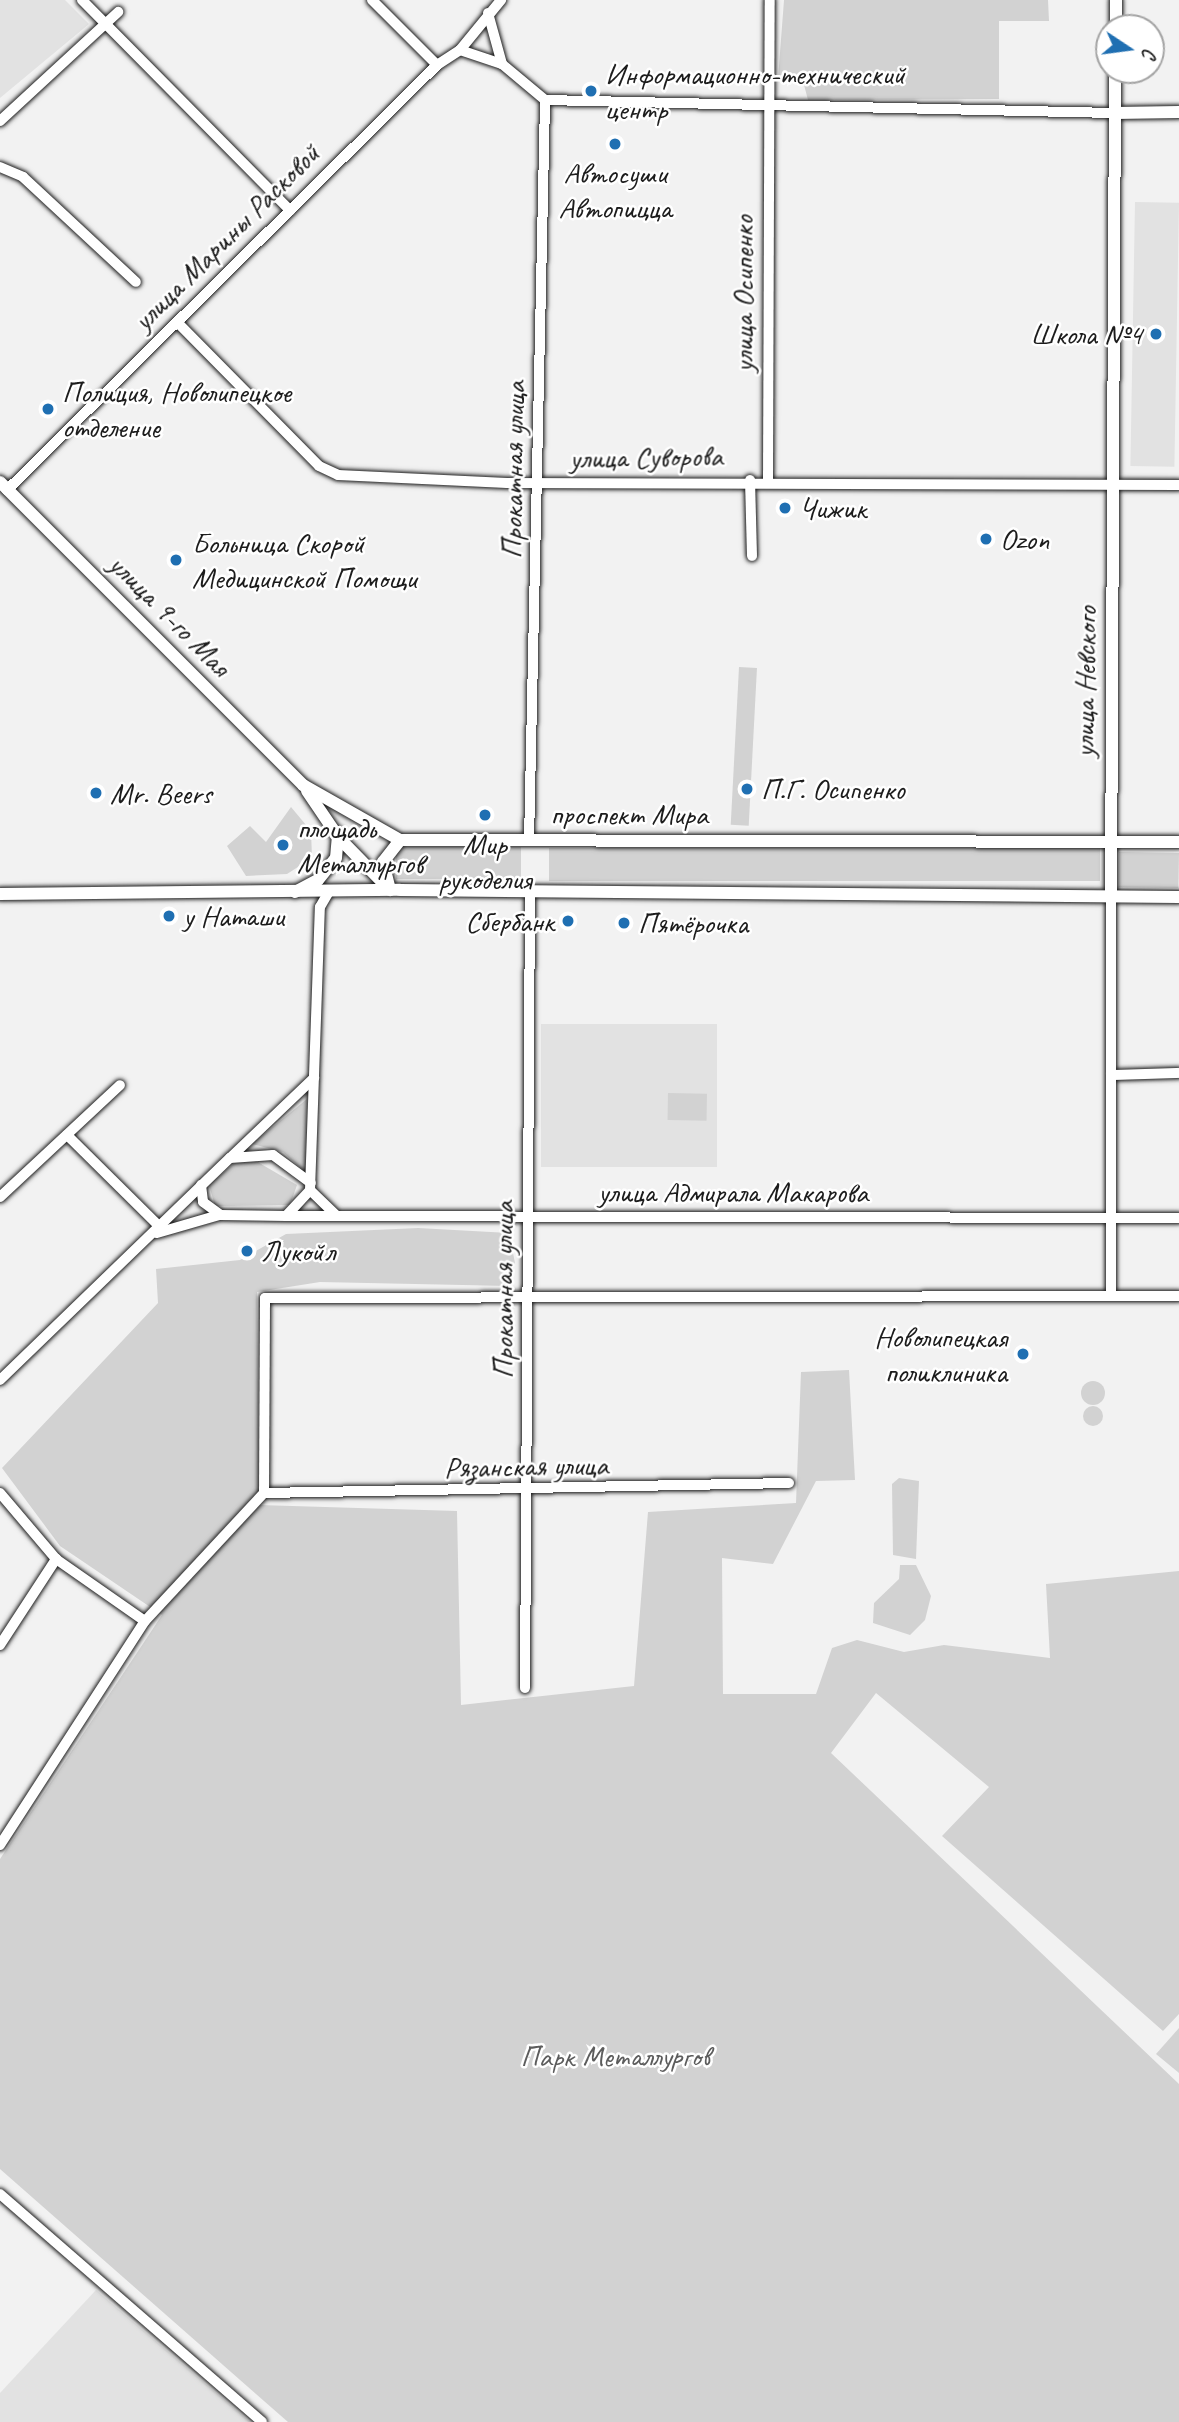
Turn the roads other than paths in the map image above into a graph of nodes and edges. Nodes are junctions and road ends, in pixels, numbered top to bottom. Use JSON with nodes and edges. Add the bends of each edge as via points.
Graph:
{"nodes":[{"id":1,"x":82,"y":0,"type":"edge"},
{"id":2,"x":372,"y":0,"type":"edge"},
{"id":3,"x":500,"y":0,"type":"edge"},
{"id":4,"x":770,"y":0,"type":"edge"},
{"id":5,"x":118,"y":12,"type":"dead end"},
{"id":6,"x":488,"y":13,"type":"junction"},
{"id":7,"x":102,"y":21,"type":"junction"},
{"id":8,"x":460,"y":50,"type":"junction"},
{"id":9,"x":502,"y":64,"type":"junction"},
{"id":10,"x":437,"y":65,"type":"junction"},
{"id":11,"x":1115,"y":84,"type":"edge"},
{"id":12,"x":545,"y":100,"type":"junction"},
{"id":13,"x":767,"y":108,"type":"junction"},
{"id":14,"x":1179,"y":111,"type":"edge"},
{"id":15,"x":1115,"y":113,"type":"junction"},
{"id":16,"x":0,"y":121,"type":"edge"},
{"id":17,"x":0,"y":167,"type":"edge"},
{"id":18,"x":290,"y":210,"type":"junction"},
{"id":19,"x":135,"y":282,"type":"dead end"},
{"id":20,"x":177,"y":322,"type":"junction"},
{"id":21,"x":768,"y":480,"type":"junction"},
{"id":22,"x":750,"y":481,"type":"junction"},
{"id":23,"x":538,"y":483,"type":"junction"},
{"id":24,"x":1114,"y":484,"type":"junction"},
{"id":25,"x":1179,"y":485,"type":"edge"},
{"id":26,"x":3,"y":490,"type":"edge"},
{"id":27,"x":752,"y":556,"type":"dead end"},
{"id":28,"x":303,"y":785,"type":"junction"},
{"id":29,"x":331,"y":804,"type":"junction"},
{"id":30,"x":339,"y":838,"type":"junction"},
{"id":31,"x":400,"y":840,"type":"junction"},
{"id":32,"x":529,"y":841,"type":"junction"},
{"id":33,"x":1110,"y":841,"type":"junction"},
{"id":34,"x":1179,"y":842,"type":"edge"},
{"id":35,"x":336,"y":858,"type":"junction"},
{"id":36,"x":390,"y":890,"type":"junction"},
{"id":37,"x":530,"y":892,"type":"junction"},
{"id":38,"x":328,"y":893,"type":"junction"},
{"id":39,"x":0,"y":894,"type":"edge"},
{"id":40,"x":292,"y":894,"type":"junction"},
{"id":41,"x":1179,"y":897,"type":"edge"},
{"id":42,"x":1111,"y":898,"type":"junction"},
{"id":43,"x":1179,"y":1073,"type":"edge"},
{"id":44,"x":1111,"y":1075,"type":"junction"},
{"id":45,"x":314,"y":1078,"type":"junction"},
{"id":46,"x":120,"y":1085,"type":"dead end"},
{"id":47,"x":67,"y":1135,"type":"junction"},
{"id":48,"x":230,"y":1158,"type":"junction"},
{"id":49,"x":201,"y":1185,"type":"junction"},
{"id":50,"x":311,"y":1186,"type":"junction"},
{"id":51,"x":0,"y":1197,"type":"edge"},
{"id":52,"x":335,"y":1214,"type":"junction"},
{"id":53,"x":221,"y":1215,"type":"junction"},
{"id":54,"x":286,"y":1216,"type":"junction"},
{"id":55,"x":527,"y":1217,"type":"junction"},
{"id":56,"x":1112,"y":1218,"type":"junction"},
{"id":57,"x":1179,"y":1218,"type":"edge"},
{"id":58,"x":159,"y":1226,"type":"junction"},
{"id":59,"x":147,"y":1238,"type":"junction"},
{"id":60,"x":527,"y":1295,"type":"junction"},
{"id":61,"x":1111,"y":1295,"type":"junction"},
{"id":62,"x":1179,"y":1296,"type":"edge"},
{"id":63,"x":0,"y":1380,"type":"edge"},
{"id":64,"x":789,"y":1483,"type":"dead end"},
{"id":65,"x":0,"y":1493,"type":"edge"},
{"id":66,"x":264,"y":1493,"type":"junction"},
{"id":67,"x":526,"y":1493,"type":"junction"},
{"id":68,"x":56,"y":1559,"type":"junction"},
{"id":69,"x":145,"y":1621,"type":"junction"},
{"id":70,"x":0,"y":1645,"type":"edge"},
{"id":71,"x":525,"y":1688,"type":"dead end"},
{"id":72,"x":0,"y":1845,"type":"edge"},
{"id":73,"x":0,"y":2194,"type":"edge"},
{"id":74,"x":261,"y":2422,"type":"edge"}],
"edges":[{"from":1,"to":7,"type":"street"},
{"from":2,"to":10,"type":"street"},
{"from":3,"to":6,"type":"street","name":"улица Марины Расковой"},
{"from":4,"to":13,"type":"street","name":"улица Осипенко"},
{"from":5,"to":7,"type":"street"},
{"from":6,"to":8,"type":"street","name":"улица Марины Расковой"},
{"from":6,"to":9,"type":"street"},
{"from":7,"to":16,"type":"street"},
{"from":7,"to":18,"type":"street"},
{"from":8,"to":9,"type":"street"},
{"from":8,"to":10,"type":"street","name":"улица Марины Расковой"},
{"from":9,"to":12,"type":"street"},
{"from":10,"to":18,"type":"street","name":"улица Марины Расковой"},
{"from":11,"to":15,"type":"main road","name":"улица Невского"},
{"from":12,"to":13,"type":"street"},
{"from":12,"to":23,"type":"street","name":"Прокатная улица"},
{"from":13,"to":15,"type":"street"},
{"from":13,"to":21,"type":"street","name":"улица Осипенко"},
{"from":14,"to":15,"type":"main road"},
{"from":15,"to":24,"type":"main road","name":"улица Невского"},
{"from":17,"to":19,"type":"street","via":[[23,177]]},
{"from":18,"to":20,"type":"street","name":"улица Марины Расковой"},
{"from":20,"to":23,"type":"street","name":"улица Суворова","via":[[318,466],[338,475]]},
{"from":20,"to":26,"type":"street","name":"улица Марины Расковой"},
{"from":21,"to":22,"type":"street","name":"улица Суворова"},
{"from":21,"to":24,"type":"street","name":"улица Суворова"},
{"from":22,"to":23,"type":"street","name":"улица Суворова"},
{"from":22,"to":27,"type":"street"},
{"from":23,"to":32,"type":"street","name":"Прокатная улица"},
{"from":24,"to":25,"type":"street","name":"улица Суворова"},
{"from":24,"to":33,"type":"main road","name":"улица Невского"},
{"from":26,"to":28,"type":"main road","name":"улица 9-го Мая"},
{"from":28,"to":29,"type":"main road","name":"проспект Мира"},
{"from":28,"to":30,"type":"main road"},
{"from":29,"to":30,"type":"main road"},
{"from":29,"to":31,"type":"main road","name":"проспект Мира"},
{"from":30,"to":35,"type":"main road"},
{"from":30,"to":36,"type":"main road"},
{"from":31,"to":32,"type":"main road","name":"проспект Мира"},
{"from":31,"to":36,"type":"main road","via":[[383,862]]},
{"from":32,"to":33,"type":"main road","name":"проспект Мира"},
{"from":33,"to":34,"type":"main road","name":"проспект Мира"},
{"from":33,"to":42,"type":"main road","name":"улица Невского"},
{"from":35,"to":38,"type":"main road"},
{"from":35,"to":40,"type":"main road","via":[[318,880]]},
{"from":36,"to":37,"type":"main road"},
{"from":36,"to":38,"type":"main road"},
{"from":37,"to":42,"type":"main road"},
{"from":37,"to":55,"type":"street","name":"Прокатная улица"},
{"from":38,"to":40,"type":"main road"},
{"from":38,"to":45,"type":"street","via":[[320,907]]},
{"from":39,"to":40,"type":"main road"},
{"from":41,"to":42,"type":"main road"},
{"from":42,"to":44,"type":"street","name":"улица Невского"},
{"from":43,"to":44,"type":"street"},
{"from":44,"to":56,"type":"street","name":"улица Невского"},
{"from":45,"to":48,"type":"street"},
{"from":45,"to":50,"type":"street"},
{"from":46,"to":47,"type":"street"},
{"from":47,"to":51,"type":"street"},
{"from":47,"to":58,"type":"street"},
{"from":48,"to":49,"type":"street"},
{"from":48,"to":50,"type":"street","via":[[273,1155]]},
{"from":49,"to":53,"type":"street","via":[[203,1202]]},
{"from":49,"to":58,"type":"street"},
{"from":50,"to":52,"type":"street"},
{"from":50,"to":54,"type":"street"},
{"from":52,"to":54,"type":"street","name":"улица Адмирала Макарова"},
{"from":52,"to":55,"type":"street","name":"улица Адмирала Макарова"},
{"from":53,"to":54,"type":"street","name":"улица Адмирала Макарова"},
{"from":53,"to":59,"type":"street","via":[[182,1221]]},
{"from":55,"to":56,"type":"street","name":"улица Адмирала Макарова"},
{"from":55,"to":60,"type":"street","name":"Прокатная улица"},
{"from":56,"to":57,"type":"street","name":"улица Адмирала Макарова"},
{"from":56,"to":61,"type":"street","name":"улица Невского"},
{"from":58,"to":59,"type":"street"},
{"from":59,"to":63,"type":"street"},
{"from":60,"to":61,"type":"street"},
{"from":60,"to":66,"type":"street","via":[[265,1298]]},
{"from":60,"to":67,"type":"street","name":"Прокатная улица"},
{"from":61,"to":62,"type":"street"},
{"from":64,"to":67,"type":"street","name":"Рязанская улица"},
{"from":65,"to":68,"type":"street"},
{"from":66,"to":67,"type":"street","name":"Рязанская улица"},
{"from":66,"to":69,"type":"street"},
{"from":67,"to":71,"type":"street","name":"Прокатная улица"},
{"from":68,"to":69,"type":"street"},
{"from":68,"to":70,"type":"street"},
{"from":69,"to":72,"type":"street"},
{"from":73,"to":74,"type":"street"}]}
